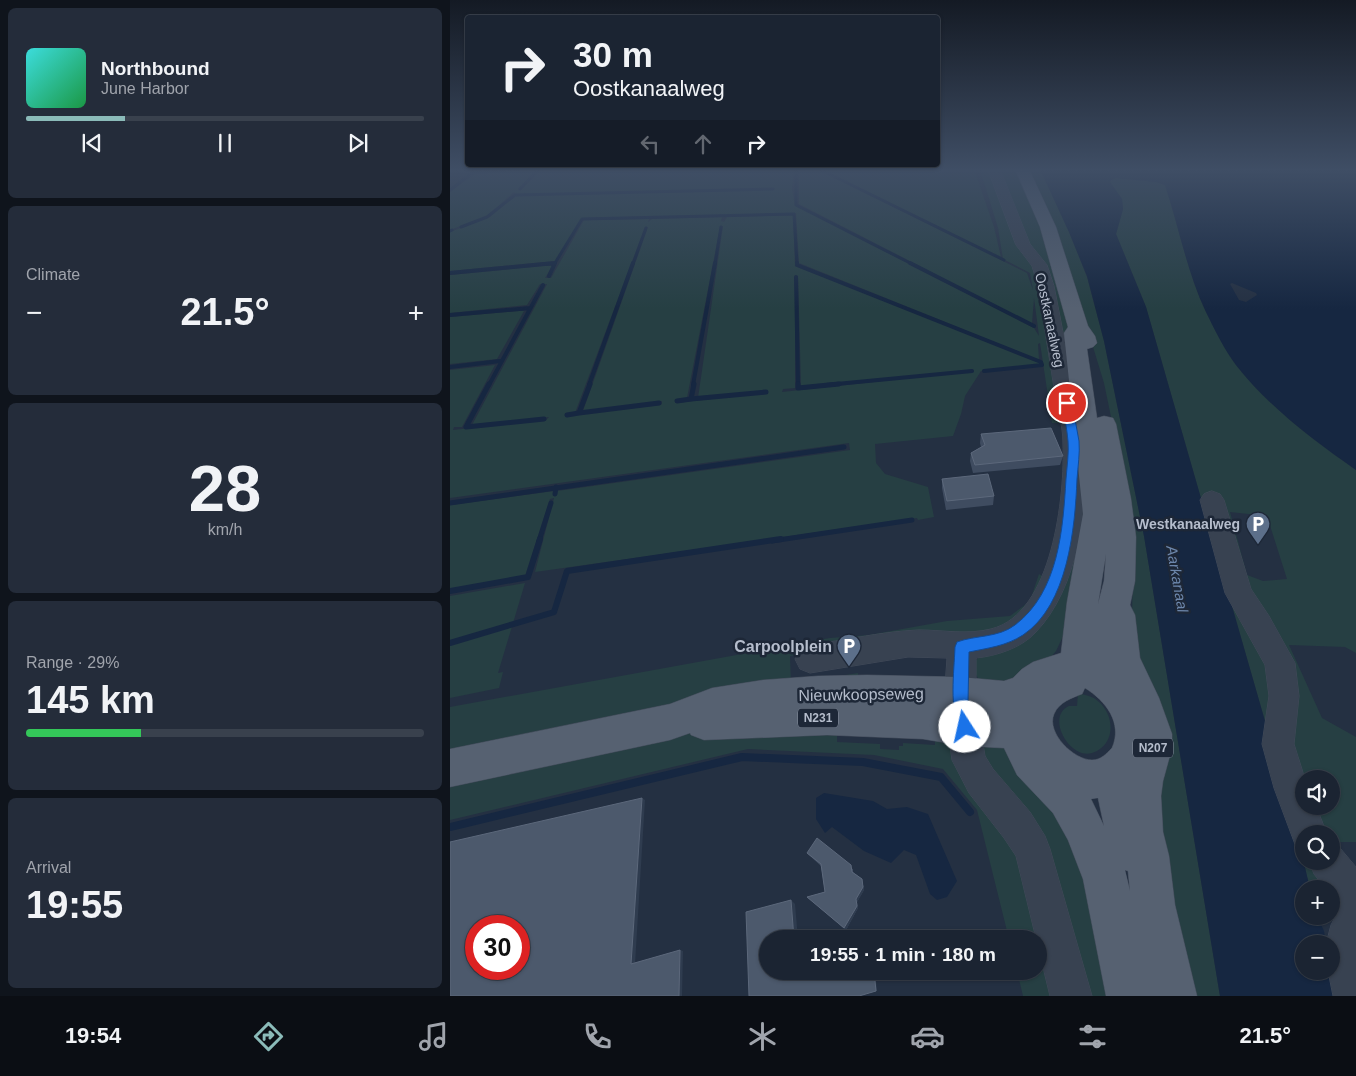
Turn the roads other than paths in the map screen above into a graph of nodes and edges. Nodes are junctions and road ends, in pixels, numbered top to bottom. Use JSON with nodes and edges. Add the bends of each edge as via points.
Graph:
{"nodes":[{"id":1,"x":1012,"y":215,"type":"edge"},
{"id":2,"x":1042,"y":215,"type":"edge"},
{"id":3,"x":1078,"y":327,"type":"junction"},
{"id":4,"x":1212,"y":500,"type":"dead end"},
{"id":5,"x":1117,"y":596,"type":"junction"},
{"id":6,"x":962,"y":647,"type":"junction"},
{"id":7,"x":810,"y":658,"type":"dead end"},
{"id":8,"x":1079,"y":672,"type":"junction"},
{"id":9,"x":1024,"y":691,"type":"junction"},
{"id":10,"x":963,"y":710,"type":"junction"},
{"id":11,"x":1028,"y":737,"type":"junction"},
{"id":12,"x":450,"y":768,"type":"edge"},
{"id":13,"x":1115,"y":773,"type":"junction"},
{"id":14,"x":1058,"y":777,"type":"junction"},
{"id":15,"x":1305,"y":825,"type":"edge"},
{"id":16,"x":1334,"y":870,"type":"edge"},
{"id":17,"x":1356,"y":897,"type":"edge"},
{"id":18,"x":1153,"y":904,"type":"junction"},
{"id":19,"x":1356,"y":916,"type":"edge"},
{"id":20,"x":1071,"y":996,"type":"edge"},
{"id":21,"x":1130,"y":996,"type":"edge"},
{"id":22,"x":1173,"y":996,"type":"edge"},
{"id":23,"x":1354,"y":996,"type":"edge"}],
"edges":[{"from":1,"to":6,"type":"street","name":"Oostkanaalweg","via":[[1046,286],[1074,442],[1069,522],[1059,570],[1044,602],[1028,622],[1002,639]]},
{"from":2,"to":3,"type":"main road","name":"Oostkanaalweg","number":"N207"},
{"from":3,"to":5,"type":"main road","name":"Oostkanaalweg","number":"N207","via":[[1085,336],[1117,499],[1121,553]]},
{"from":3,"to":8,"type":"main road","name":"Oostkanaalweg","number":"N207","via":[[1074,333],[1097,513],[1081,615]]},
{"from":4,"to":15,"type":"street","via":[[1239,593],[1280,663],[1284,696],[1278,744]]},
{"from":5,"to":8,"type":"main road","number":"N207","via":[[1102,658]]},
{"from":5,"to":18,"type":"main road","number":"N207","via":[[1123,658],[1154,734],[1140,806]]},
{"from":6,"to":7,"type":"street","via":[[908,644]]},
{"from":6,"to":10,"type":"street"},
{"from":8,"to":9,"type":"main road","via":[[1036,679]]},
{"from":8,"to":11,"type":"main road","number":"N207","via":[[1070,682],[1049,692],[1038,705],[1035,723]]},
{"from":8,"to":13,"type":"main road","number":"N207","via":[[1116,691],[1126,705],[1134,737],[1128,758]]},
{"from":9,"to":10,"type":"main road","name":"Nieuwkoopseweg","number":"N231","via":[[1017,696]]},
{"from":9,"to":11,"type":"main road","via":[[1017,710]]},
{"from":10,"to":11,"type":"main road","name":"Nieuwkoopseweg","number":"N231"},
{"from":10,"to":12,"type":"main road","name":"Nieuwkoopseweg","number":"N231","via":[[923,720],[827,717],[670,722]]},
{"from":10,"to":20,"type":"street","via":[[967,754],[974,770],[1032,849]]},
{"from":11,"to":14,"type":"main road","number":"N207","via":[[1052,761]]},
{"from":13,"to":14,"type":"main road","number":"N207","via":[[1092,779]]},
{"from":13,"to":18,"type":"main road","number":"N207","via":[[1118,803],[1134,857]]},
{"from":14,"to":21,"type":"main road","number":"N207","via":[[1102,872]]},
{"from":16,"to":17,"type":"street"},
{"from":18,"to":22,"type":"main road","number":"N207"},
{"from":19,"to":23,"type":"street","via":[[1347,935],[1346,953]]}]}
